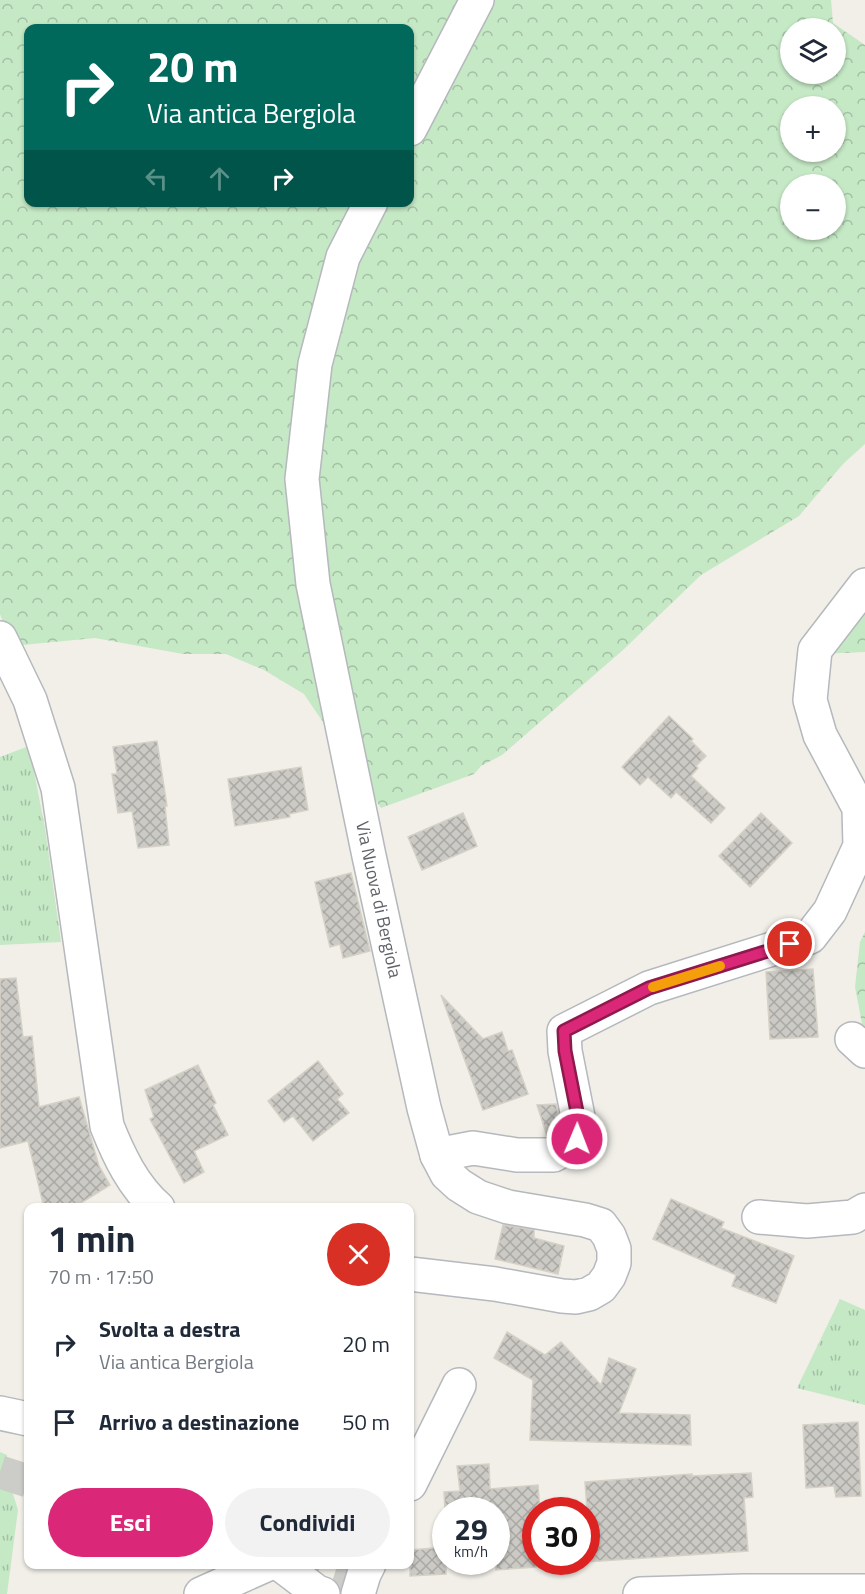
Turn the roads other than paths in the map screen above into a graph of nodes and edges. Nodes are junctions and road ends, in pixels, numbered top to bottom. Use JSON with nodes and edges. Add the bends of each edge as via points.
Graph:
{"nodes":[{"id":1,"x":477,"y":0,"type":"edge"},
{"id":2,"x":414,"y":121,"type":"edge"},
{"id":3,"x":368,"y":207,"type":"edge"},
{"id":4,"x":865,"y":585,"type":"edge"},
{"id":5,"x":0,"y":638,"type":"edge"},
{"id":6,"x":437,"y":1155,"type":"junction"},
{"id":7,"x":154,"y":1203,"type":"edge"},
{"id":8,"x":865,"y":1210,"type":"edge"},
{"id":9,"x":759,"y":1217,"type":"dead end"},
{"id":10,"x":414,"y":1274,"type":"edge"},
{"id":11,"x":459,"y":1385,"type":"dead end"},
{"id":12,"x":0,"y":1413,"type":"edge"},
{"id":13,"x":24,"y":1418,"type":"edge"},
{"id":14,"x":414,"y":1476,"type":"edge"},
{"id":15,"x":257,"y":1569,"type":"edge"},
{"id":16,"x":366,"y":1569,"type":"edge"},
{"id":17,"x":865,"y":1591,"type":"edge"},
{"id":18,"x":201,"y":1594,"type":"edge"},
{"id":19,"x":358,"y":1594,"type":"edge"},
{"id":20,"x":640,"y":1594,"type":"edge"}],
"edges":[{"from":1,"to":2,"type":"street"},
{"from":3,"to":6,"type":"street","name":"Via Nuova di Bergiola","via":[[343,257],[315,364],[302,479],[313,584],[423,1108]]},
{"from":4,"to":6,"type":"street","via":[[815,650],[810,700],[820,735],[860,808],[860,846],[830,911],[810,937],[649,988],[564,1031],[579,1122],[577,1139],[554,1155],[517,1155],[473,1148]]},
{"from":5,"to":7,"type":"street","via":[[30,700],[58,788],[107,1126],[120,1159]]},
{"from":6,"to":10,"type":"street","name":"Via Nuova di Bergiola","via":[[447,1174],[478,1197],[508,1207],[601,1225],[614,1249],[614,1263],[601,1287],[576,1297]]},
{"from":8,"to":9,"type":"street","via":[[853,1217],[807,1221]]},
{"from":11,"to":14,"type":"street"},
{"from":12,"to":13,"type":"street"},
{"from":15,"to":18,"type":"street"},
{"from":16,"to":19,"type":"street"},
{"from":17,"to":20,"type":"street"}]}
